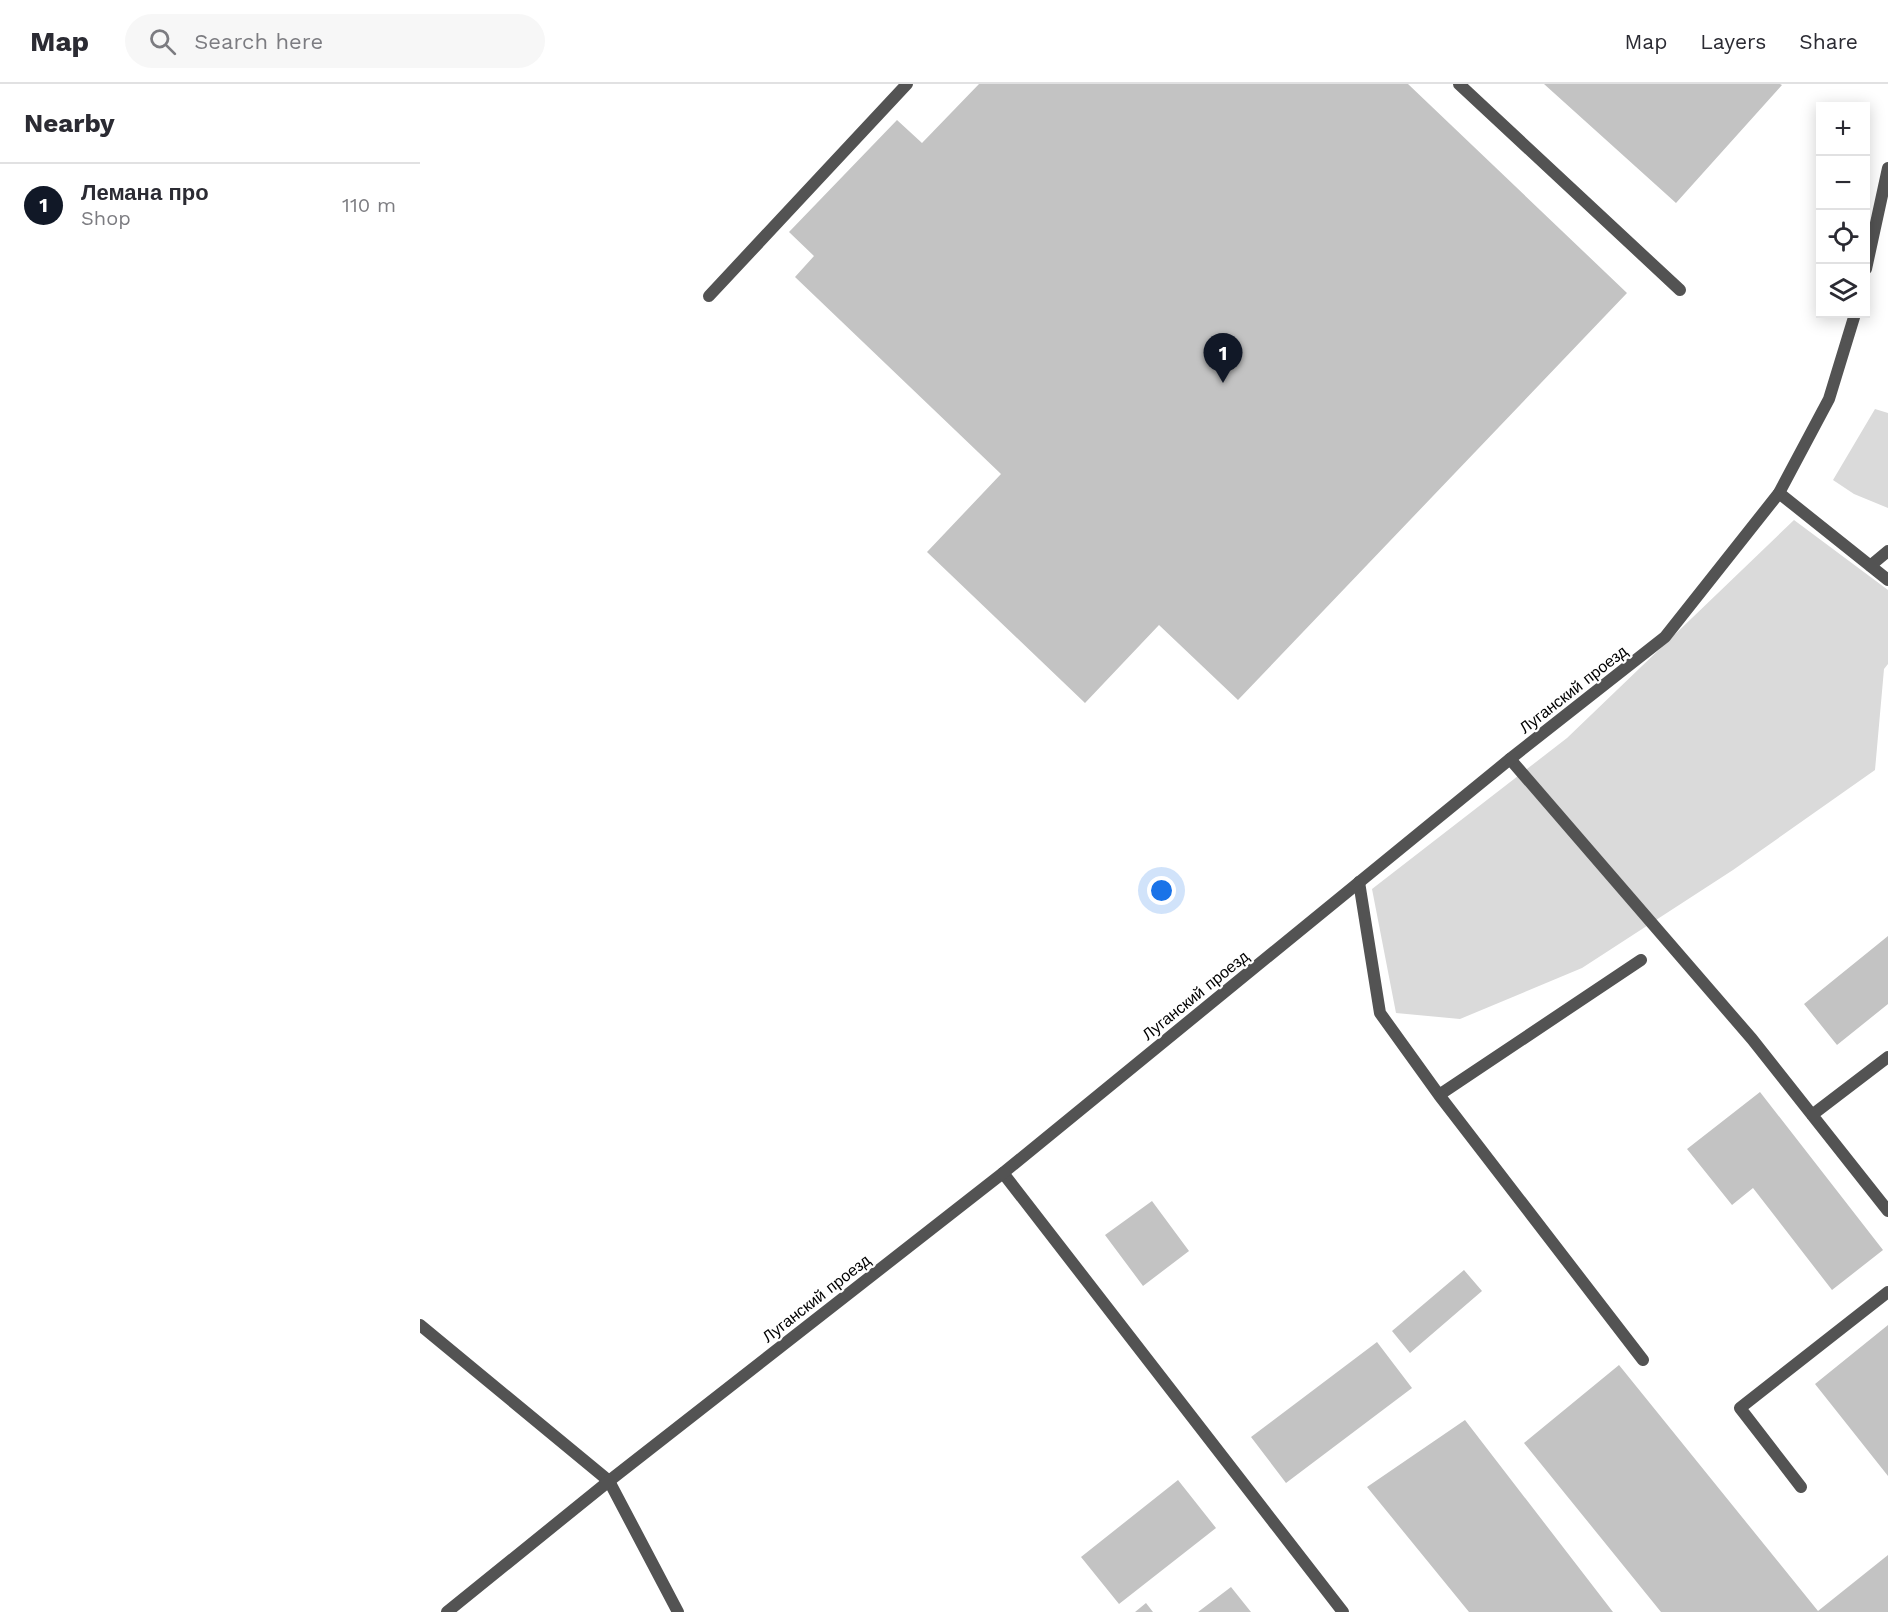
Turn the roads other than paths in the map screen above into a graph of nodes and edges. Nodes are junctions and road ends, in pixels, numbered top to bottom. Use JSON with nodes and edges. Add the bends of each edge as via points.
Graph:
{"nodes":[{"id":1,"x":907,"y":84,"type":"edge"},
{"id":2,"x":1459,"y":84,"type":"edge"},
{"id":3,"x":1888,"y":168,"type":"edge"},
{"id":4,"x":1867,"y":264,"type":"edge"},
{"id":5,"x":1680,"y":290,"type":"dead end"},
{"id":6,"x":709,"y":296,"type":"dead end"},
{"id":7,"x":1853,"y":318,"type":"edge"},
{"id":8,"x":1779,"y":493,"type":"junction"},
{"id":9,"x":1888,"y":551,"type":"edge"},
{"id":10,"x":1870,"y":566,"type":"junction"},
{"id":11,"x":1888,"y":580,"type":"edge"},
{"id":12,"x":1510,"y":759,"type":"junction"},
{"id":13,"x":1359,"y":882,"type":"junction"},
{"id":14,"x":1641,"y":960,"type":"dead end"},
{"id":15,"x":1888,"y":1057,"type":"edge"},
{"id":16,"x":1440,"y":1095,"type":"junction"},
{"id":17,"x":1812,"y":1115,"type":"junction"},
{"id":18,"x":1004,"y":1173,"type":"junction"},
{"id":19,"x":1888,"y":1211,"type":"edge"},
{"id":20,"x":1888,"y":1292,"type":"edge"},
{"id":21,"x":420,"y":1325,"type":"edge"},
{"id":22,"x":1644,"y":1360,"type":"dead end"},
{"id":23,"x":609,"y":1481,"type":"junction"},
{"id":24,"x":1801,"y":1487,"type":"dead end"},
{"id":25,"x":447,"y":1612,"type":"edge"},
{"id":26,"x":678,"y":1612,"type":"edge"},
{"id":27,"x":1343,"y":1612,"type":"edge"}],
"edges":[{"from":1,"to":6,"type":"street"},
{"from":2,"to":5,"type":"street"},
{"from":3,"to":4,"type":"street"},
{"from":7,"to":8,"type":"street","name":"Луганский проезд","via":[[1829,399]]},
{"from":8,"to":10,"type":"street"},
{"from":8,"to":12,"type":"street","name":"Луганский проезд","via":[[1665,637]]},
{"from":9,"to":10,"type":"street"},
{"from":10,"to":11,"type":"street"},
{"from":12,"to":13,"type":"street","name":"Луганский проезд"},
{"from":12,"to":17,"type":"street"},
{"from":13,"to":16,"type":"street","via":[[1380,1013]]},
{"from":13,"to":18,"type":"street","name":"Луганский проезд"},
{"from":14,"to":16,"type":"street"},
{"from":15,"to":17,"type":"street"},
{"from":16,"to":22,"type":"street"},
{"from":17,"to":19,"type":"street"},
{"from":18,"to":23,"type":"street","name":"Луганский проезд"},
{"from":18,"to":27,"type":"street"},
{"from":20,"to":24,"type":"street","via":[[1740,1408]]},
{"from":21,"to":23,"type":"street"},
{"from":23,"to":25,"type":"street","name":"Луганский проезд"},
{"from":23,"to":26,"type":"street"}]}
